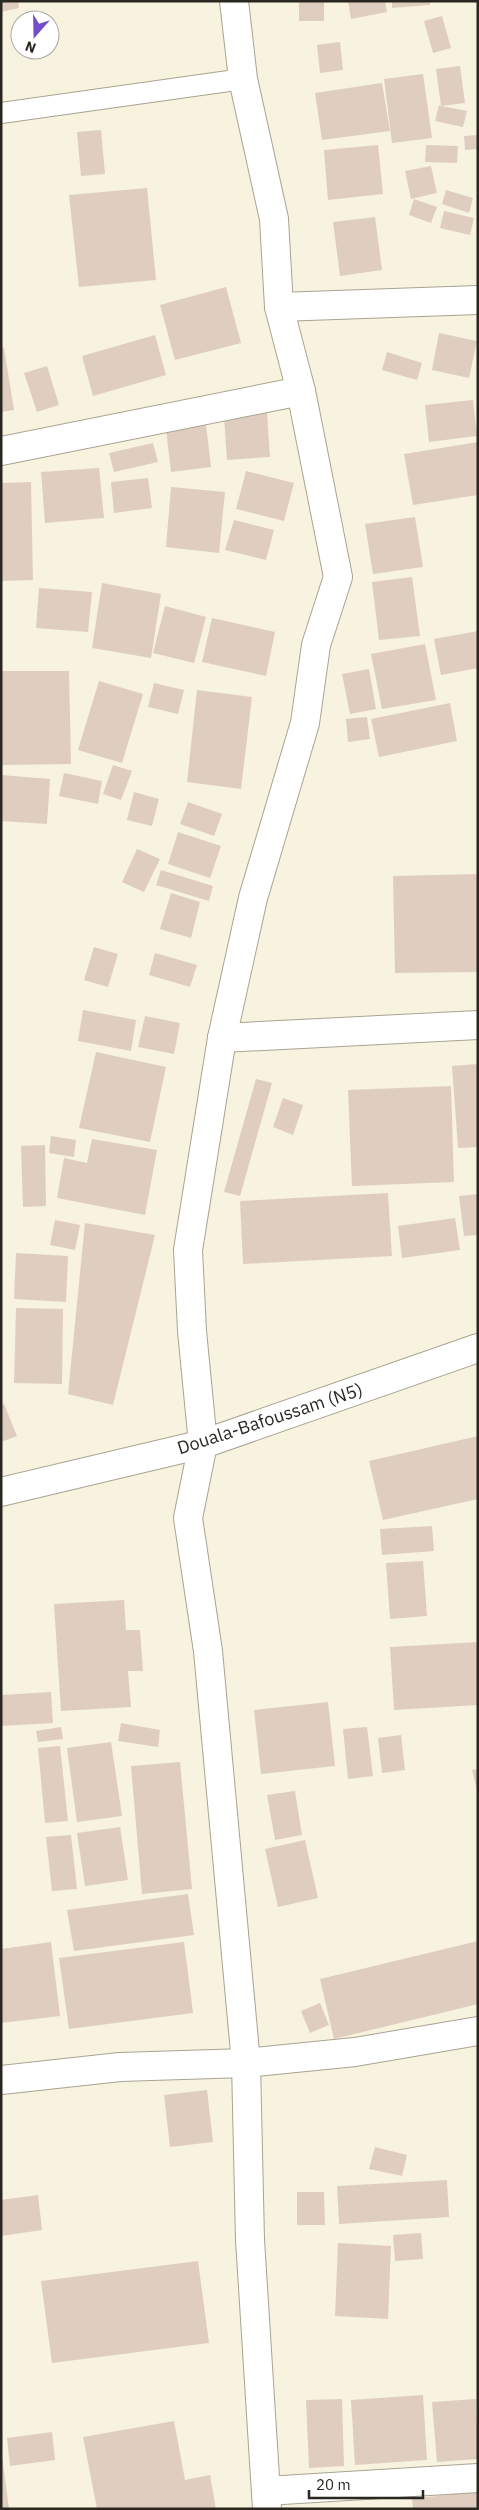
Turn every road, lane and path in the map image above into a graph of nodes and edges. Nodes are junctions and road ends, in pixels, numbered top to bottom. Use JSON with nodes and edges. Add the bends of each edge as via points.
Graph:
{"nodes":[{"id":1,"x":234,"y":1,"type":"edge"},
{"id":2,"x":243,"y":79,"type":"junction"},
{"id":3,"x":1,"y":112,"type":"edge"},
{"id":4,"x":478,"y":300,"type":"edge"},
{"id":5,"x":279,"y":308,"type":"junction"},
{"id":6,"x":301,"y":391,"type":"junction"},
{"id":7,"x":1,"y":451,"type":"edge"},
{"id":8,"x":478,"y":1025,"type":"edge"},
{"id":9,"x":222,"y":1038,"type":"junction"},
{"id":10,"x":478,"y":1348,"type":"edge"},
{"id":11,"x":203,"y":1444,"type":"junction"},
{"id":12,"x":1,"y":1492,"type":"edge"},
{"id":13,"x":478,"y":2031,"type":"edge"},
{"id":14,"x":246,"y":2063,"type":"junction"},
{"id":15,"x":1,"y":2080,"type":"edge"},
{"id":16,"x":478,"y":2478,"type":"edge"},
{"id":17,"x":266,"y":2500,"type":"edge"}],
"edges":[{"from":1,"to":2,"type":"main road"},
{"from":2,"to":3,"type":"lane"},
{"from":2,"to":5,"type":"main road","via":[[274,219]]},
{"from":4,"to":5,"type":"main road"},
{"from":5,"to":6,"type":"main road"},
{"from":6,"to":7,"type":"main road"},
{"from":6,"to":9,"type":"main road","via":[[338,576],[316,645],[305,723],[253,898]]},
{"from":8,"to":9,"type":"main road"},
{"from":9,"to":11,"type":"main road","via":[[188,1250]]},
{"from":10,"to":11,"type":"main road","name":"Douala-Bafoussam (N5)"},
{"from":11,"to":12,"type":"main road","name":"Douala-Bafoussam (N5)"},
{"from":11,"to":14,"type":"main road","via":[[188,1518],[208,1651]]},
{"from":13,"to":14,"type":"main road","via":[[355,2052]]},
{"from":14,"to":15,"type":"main road","via":[[120,2067]]},
{"from":14,"to":17,"type":"main road","via":[[250,2240]]},
{"from":16,"to":17,"type":"main road"}]}
